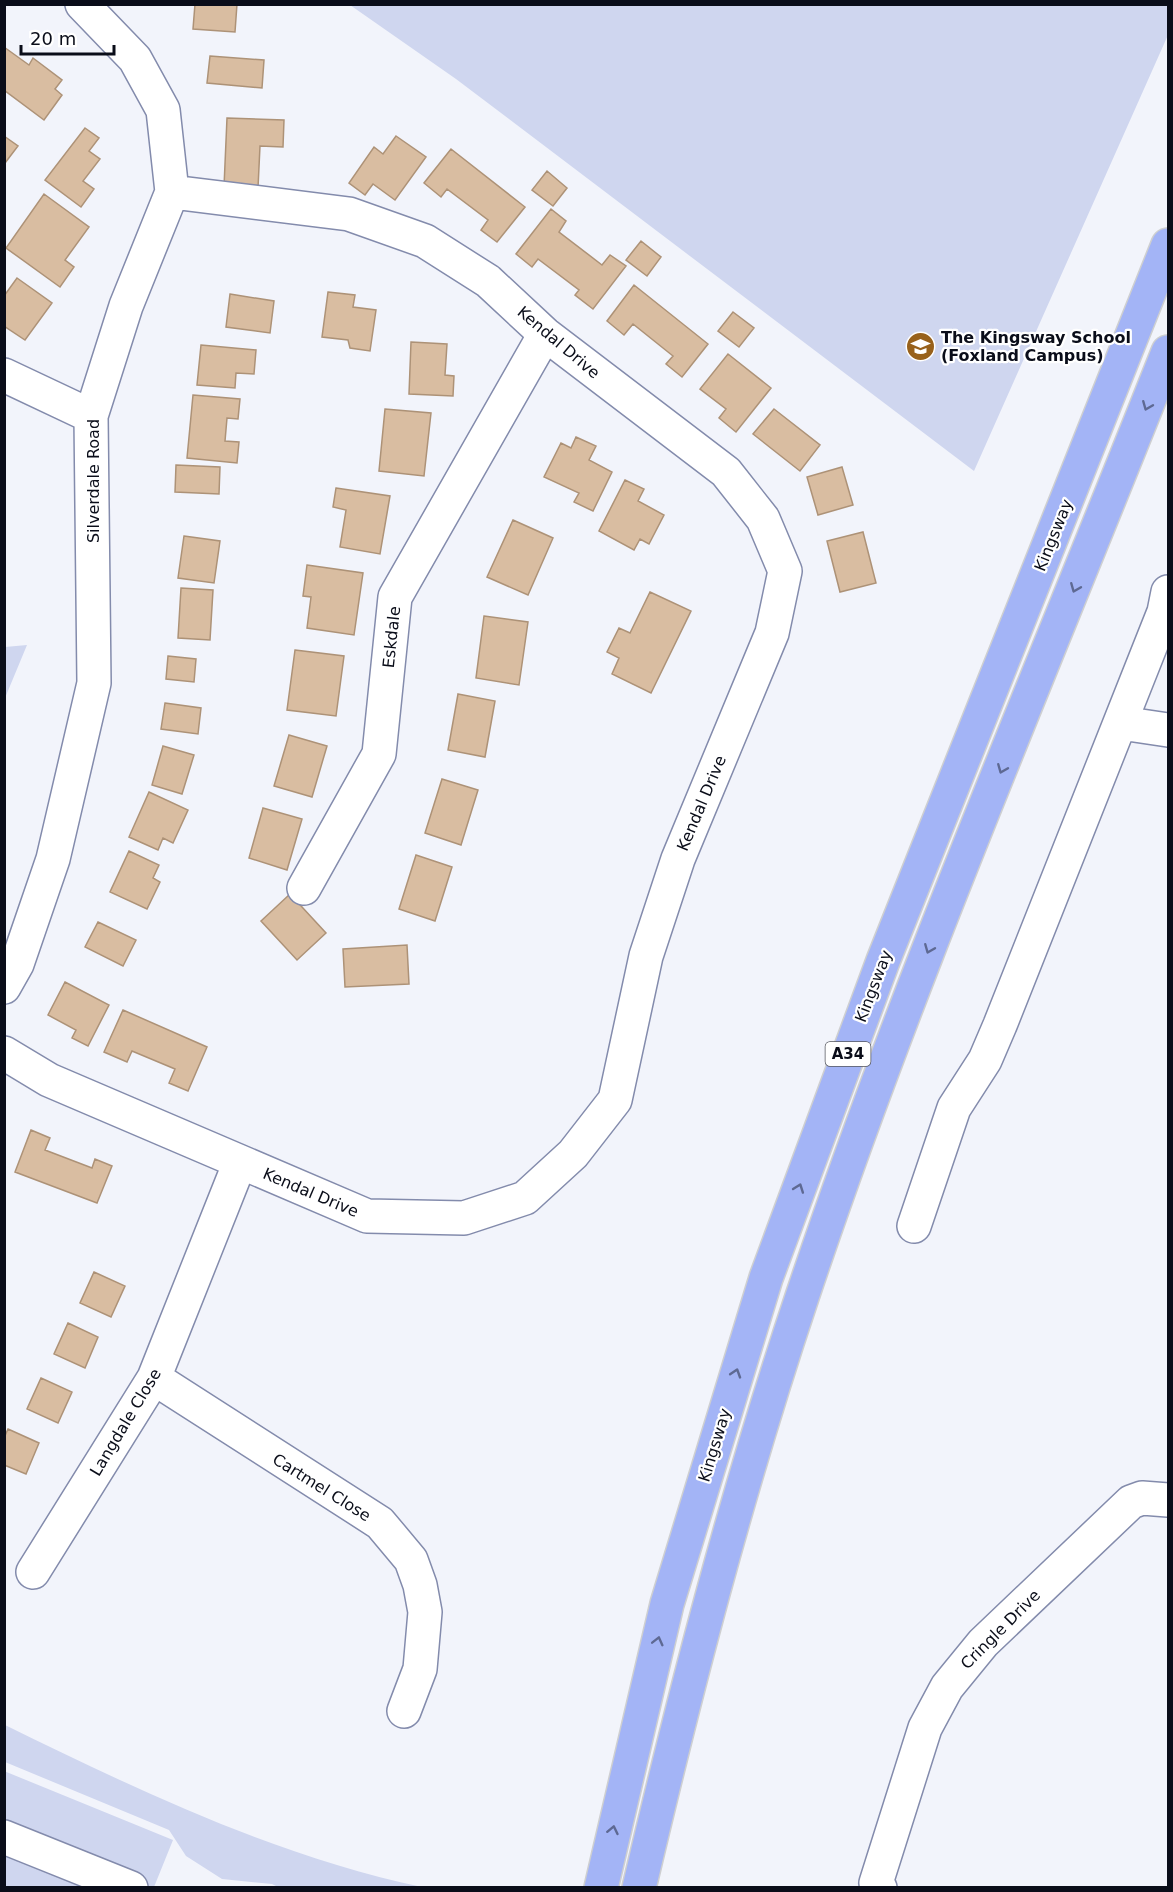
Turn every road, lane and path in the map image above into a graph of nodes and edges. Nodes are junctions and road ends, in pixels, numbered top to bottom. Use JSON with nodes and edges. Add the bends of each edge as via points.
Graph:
{"nodes":[{"id":1,"x":82,"y":4,"type":"edge"},
{"id":2,"x":172,"y":192,"type":"junction"},
{"id":3,"x":1168,"y":244,"type":"edge"},
{"id":4,"x":545,"y":334,"type":"junction"},
{"id":5,"x":1168,"y":352,"type":"edge"},
{"id":6,"x":4,"y":375,"type":"edge"},
{"id":7,"x":91,"y":416,"type":"junction"},
{"id":8,"x":1168,"y":601,"type":"edge"},
{"id":9,"x":1121,"y":723,"type":"junction"},
{"id":10,"x":1168,"y":730,"type":"edge"},
{"id":11,"x":304,"y":888,"type":"dead end"},
{"id":12,"x":4,"y":987,"type":"edge"},
{"id":13,"x":4,"y":1053,"type":"edge"},
{"id":14,"x":240,"y":1162,"type":"junction"},
{"id":15,"x":914,"y":1226,"type":"dead end"},
{"id":16,"x":154,"y":1378,"type":"junction"},
{"id":17,"x":1168,"y":1500,"type":"edge"},
{"id":18,"x":33,"y":1572,"type":"dead end"},
{"id":19,"x":405,"y":1711,"type":"dead end"},
{"id":20,"x":4,"y":1837,"type":"edge"},
{"id":21,"x":131,"y":1887,"type":"edge"},
{"id":22,"x":601,"y":1887,"type":"edge"},
{"id":23,"x":639,"y":1887,"type":"edge"},
{"id":24,"x":880,"y":1887,"type":"edge"}],
"edges":[{"from":1,"to":2,"type":"street","name":"Silverdale Road","via":[[135,58],[163,110]]},
{"from":2,"to":4,"type":"street","name":"Kendal Drive","via":[[349,214],[425,241],[488,281]]},
{"from":2,"to":7,"type":"street","name":"Silverdale Road","via":[[126,306]]},
{"from":22,"to":3,"type":"highway","name":"Kingsway","number":"A34","one_way":true,"via":[[667,1604],[766,1278],[883,961]]},
{"from":4,"to":11,"type":"street","name":"Eskdale","via":[[395,597],[379,754]]},
{"from":4,"to":14,"type":"street","name":"Kendal Drive","via":[[726,472],[764,519],[785,571],[772,633],[678,859],[650,945],[615,1100],[573,1154],[525,1198],[464,1218],[367,1216]]},
{"from":5,"to":23,"type":"highway","number":"A34","one_way":true,"via":[[917,980],[803,1294],[704,1618]]},
{"from":6,"to":7,"type":"street"},
{"from":7,"to":12,"type":"street","name":"Silverdale Road","via":[[94,683],[53,860],[17,964]]},
{"from":8,"to":9,"type":"street"},
{"from":9,"to":10,"type":"street"},
{"from":9,"to":15,"type":"street","via":[[985,1060],[954,1108]]},
{"from":13,"to":14,"type":"street","name":"Kendal Drive","via":[[49,1080]]},
{"from":14,"to":16,"type":"street","name":"Langdale Close"},
{"from":16,"to":18,"type":"street","name":"Langdale Close"},
{"from":16,"to":19,"type":"street","name":"Cartmel Close","via":[[380,1522],[411,1560],[425,1612],[420,1669]]},
{"from":17,"to":24,"type":"street","name":"Cringle Drive","via":[[1142,1498],[1131,1502],[982,1643],[947,1687],[925,1728],[883,1856],[876,1883]]},
{"from":20,"to":21,"type":"street"}]}
